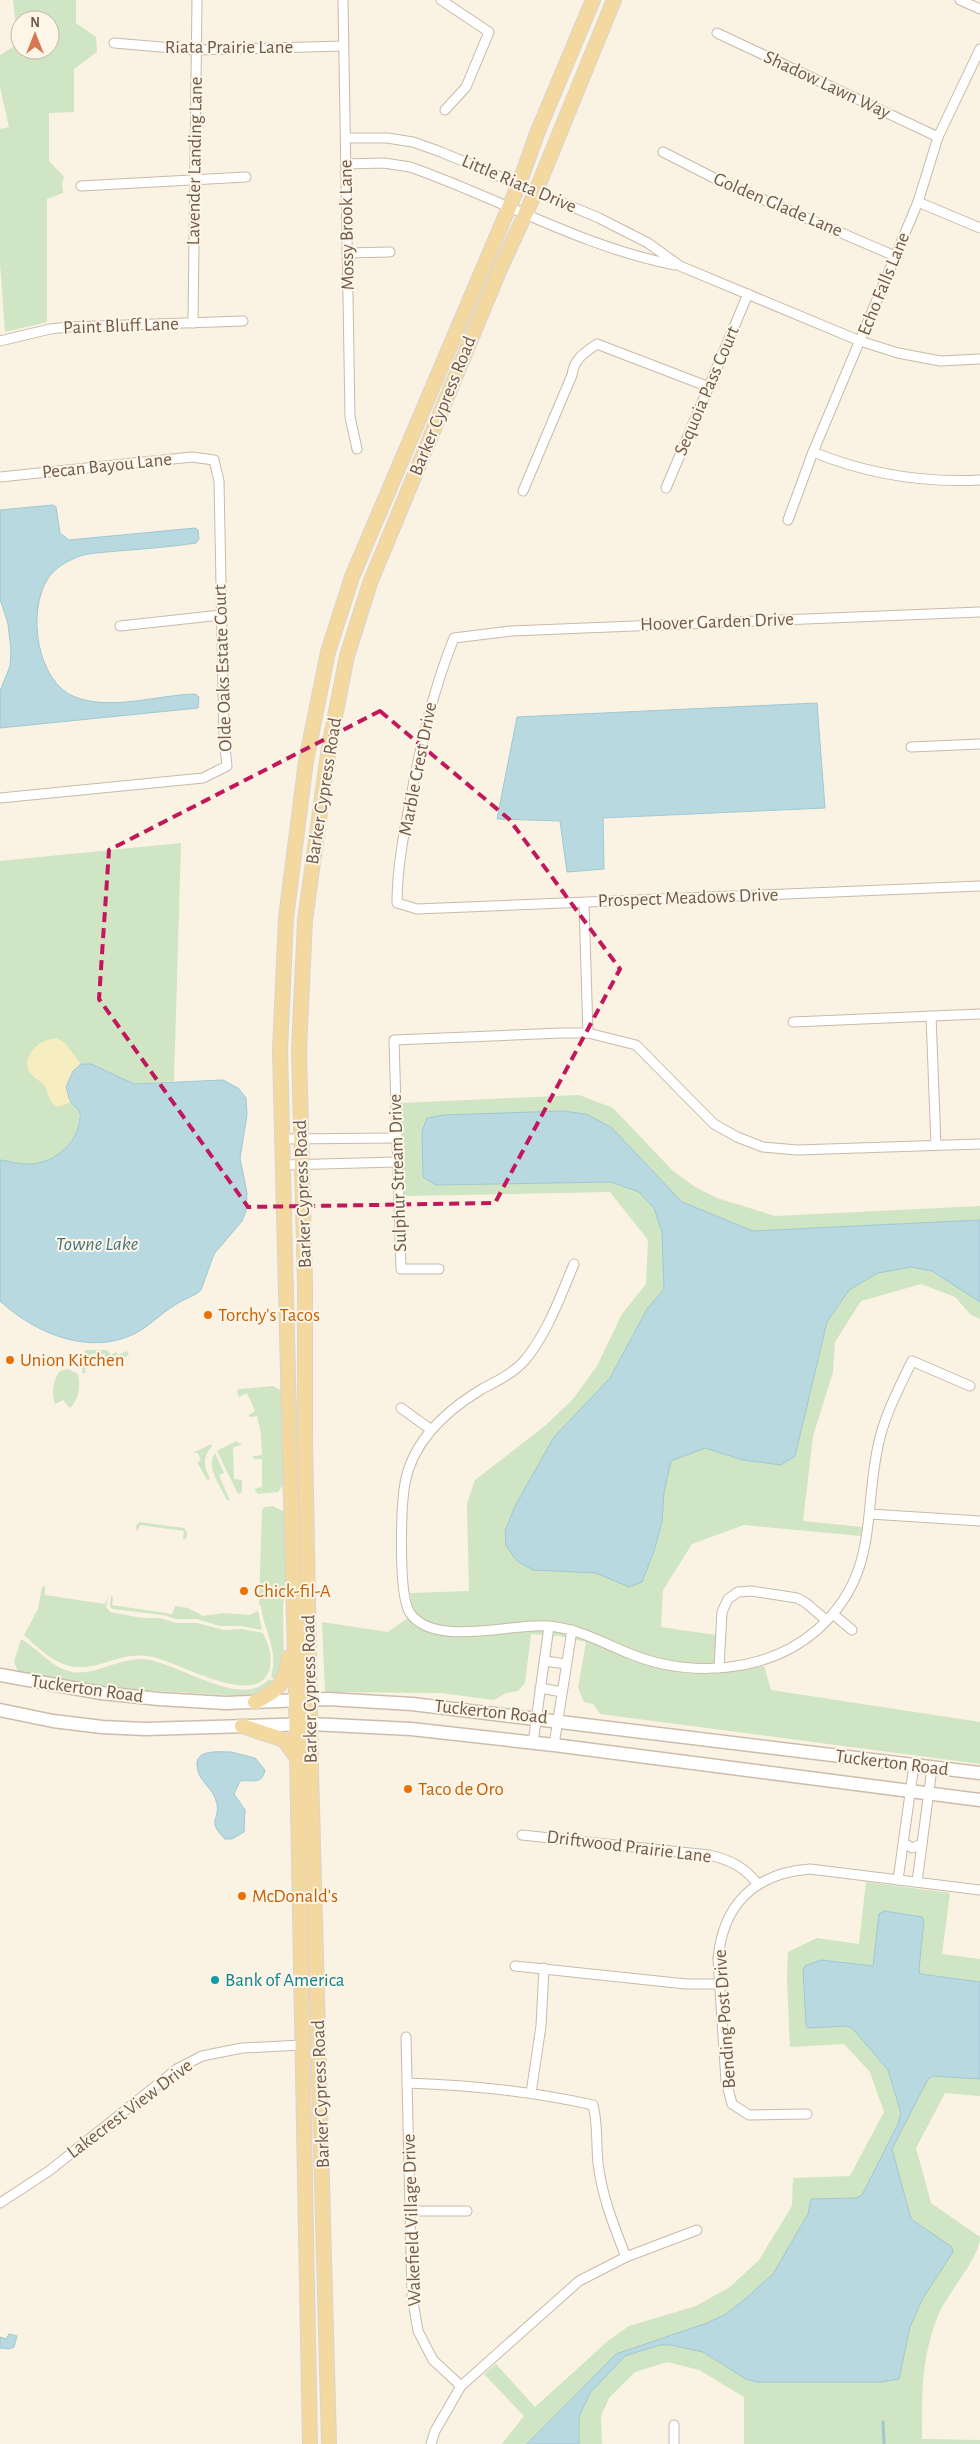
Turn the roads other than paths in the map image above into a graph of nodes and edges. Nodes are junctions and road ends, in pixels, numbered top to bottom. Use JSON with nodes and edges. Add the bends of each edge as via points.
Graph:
{"nodes":[{"id":1,"x":197,"y":0,"type":"edge"},
{"id":2,"x":343,"y":0,"type":"edge"},
{"id":3,"x":441,"y":0,"type":"edge"},
{"id":4,"x":593,"y":0,"type":"edge"},
{"id":5,"x":614,"y":0,"type":"edge"},
{"id":6,"x":960,"y":0,"type":"edge"},
{"id":7,"x":980,"y":9,"type":"edge"},
{"id":8,"x":717,"y":33,"type":"dead end"},
{"id":9,"x":114,"y":43,"type":"dead end"},
{"id":10,"x":343,"y":46,"type":"junction"},
{"id":11,"x":980,"y":49,"type":"edge"},
{"id":12,"x":196,"y":50,"type":"junction"},
{"id":13,"x":445,"y":110,"type":"dead end"},
{"id":14,"x":938,"y":136,"type":"junction"},
{"id":15,"x":346,"y":138,"type":"junction"},
{"id":16,"x":663,"y":152,"type":"dead end"},
{"id":17,"x":346,"y":164,"type":"junction"},
{"id":18,"x":246,"y":177,"type":"dead end"},
{"id":19,"x":195,"y":180,"type":"junction"},
{"id":20,"x":519,"y":184,"type":"junction"},
{"id":21,"x":81,"y":186,"type":"dead end"},
{"id":22,"x":536,"y":191,"type":"junction"},
{"id":23,"x":918,"y":202,"type":"junction"},
{"id":24,"x":510,"y":207,"type":"junction"},
{"id":25,"x":526,"y":214,"type":"junction"},
{"id":26,"x":980,"y":228,"type":"edge"},
{"id":27,"x":390,"y":252,"type":"dead end"},
{"id":28,"x":347,"y":253,"type":"junction"},
{"id":29,"x":895,"y":256,"type":"junction"},
{"id":30,"x":680,"y":266,"type":"junction"},
{"id":31,"x":748,"y":294,"type":"junction"},
{"id":32,"x":243,"y":321,"type":"dead end"},
{"id":33,"x":193,"y":323,"type":"junction"},
{"id":34,"x":0,"y":340,"type":"edge"},
{"id":35,"x":860,"y":341,"type":"junction"},
{"id":36,"x":980,"y":359,"type":"edge"},
{"id":37,"x":709,"y":387,"type":"junction"},
{"id":38,"x":357,"y":449,"type":"dead end"},
{"id":39,"x":813,"y":452,"type":"junction"},
{"id":40,"x":214,"y":460,"type":"joint"},
{"id":41,"x":395,"y":472,"type":"junction"},
{"id":42,"x":0,"y":477,"type":"edge"},
{"id":43,"x":413,"y":480,"type":"junction"},
{"id":44,"x":980,"y":480,"type":"edge"},
{"id":45,"x":666,"y":488,"type":"dead end"},
{"id":46,"x":523,"y":492,"type":"dead end"},
{"id":47,"x":788,"y":520,"type":"dead end"},
{"id":48,"x":980,"y":612,"type":"edge"},
{"id":49,"x":221,"y":615,"type":"junction"},
{"id":50,"x":120,"y":626,"type":"dead end"},
{"id":51,"x":454,"y":638,"type":"joint"},
{"id":52,"x":310,"y":742,"type":"junction"},
{"id":53,"x":980,"y":744,"type":"edge"},
{"id":54,"x":329,"y":747,"type":"junction"},
{"id":55,"x":911,"y":747,"type":"dead end"},
{"id":56,"x":0,"y":798,"type":"edge"},
{"id":57,"x":980,"y":886,"type":"edge"},
{"id":58,"x":397,"y":903,"type":"joint"},
{"id":59,"x":584,"y":903,"type":"junction"},
{"id":60,"x":980,"y":1014,"type":"edge"},
{"id":61,"x":931,"y":1016,"type":"junction"},
{"id":62,"x":793,"y":1022,"type":"dead end"},
{"id":63,"x":588,"y":1033,"type":"junction"},
{"id":64,"x":302,"y":1138,"type":"junction"},
{"id":65,"x":397,"y":1138,"type":"junction"},
{"id":66,"x":282,"y":1139,"type":"junction"},
{"id":67,"x":980,"y":1144,"type":"edge"},
{"id":68,"x":936,"y":1145,"type":"junction"},
{"id":69,"x":397,"y":1162,"type":"junction"},
{"id":70,"x":302,"y":1164,"type":"junction"},
{"id":71,"x":283,"y":1165,"type":"junction"},
{"id":72,"x":574,"y":1264,"type":"dead end"},
{"id":73,"x":439,"y":1269,"type":"dead end"},
{"id":74,"x":289,"y":1380,"type":"junction"},
{"id":75,"x":970,"y":1386,"type":"dead end"},
{"id":76,"x":401,"y":1408,"type":"dead end"},
{"id":77,"x":430,"y":1429,"type":"junction"},
{"id":78,"x":306,"y":1466,"type":"junction"},
{"id":79,"x":870,"y":1514,"type":"junction"},
{"id":80,"x":980,"y":1521,"type":"edge"},
{"id":81,"x":830,"y":1617,"type":"junction"},
{"id":82,"x":549,"y":1626,"type":"junction"},
{"id":83,"x":294,"y":1630,"type":"junction"},
{"id":84,"x":572,"y":1630,"type":"junction"},
{"id":85,"x":852,"y":1630,"type":"dead end"},
{"id":86,"x":545,"y":1661,"type":"junction"},
{"id":87,"x":566,"y":1664,"type":"junction"},
{"id":88,"x":719,"y":1668,"type":"junction"},
{"id":89,"x":0,"y":1676,"type":"edge"},
{"id":90,"x":540,"y":1688,"type":"junction"},
{"id":91,"x":562,"y":1692,"type":"junction"},
{"id":92,"x":296,"y":1700,"type":"junction"},
{"id":93,"x":311,"y":1700,"type":"junction"},
{"id":94,"x":255,"y":1702,"type":"junction"},
{"id":95,"x":0,"y":1710,"type":"edge"},
{"id":96,"x":536,"y":1717,"type":"junction"},
{"id":97,"x":557,"y":1720,"type":"junction"},
{"id":98,"x":297,"y":1724,"type":"junction"},
{"id":99,"x":312,"y":1724,"type":"junction"},
{"id":100,"x":242,"y":1726,"type":"junction"},
{"id":101,"x":533,"y":1743,"type":"junction"},
{"id":102,"x":554,"y":1745,"type":"junction"},
{"id":103,"x":297,"y":1758,"type":"junction"},
{"id":104,"x":914,"y":1766,"type":"junction"},
{"id":105,"x":932,"y":1768,"type":"junction"},
{"id":106,"x":980,"y":1773,"type":"edge"},
{"id":107,"x":910,"y":1791,"type":"junction"},
{"id":108,"x":928,"y":1794,"type":"junction"},
{"id":109,"x":980,"y":1800,"type":"edge"},
{"id":110,"x":906,"y":1822,"type":"junction"},
{"id":111,"x":924,"y":1824,"type":"junction"},
{"id":112,"x":522,"y":1835,"type":"dead end"},
{"id":113,"x":904,"y":1842,"type":"junction"},
{"id":114,"x":922,"y":1844,"type":"junction"},
{"id":115,"x":898,"y":1880,"type":"junction"},
{"id":116,"x":917,"y":1882,"type":"junction"},
{"id":117,"x":757,"y":1883,"type":"junction"},
{"id":118,"x":980,"y":1890,"type":"edge"},
{"id":119,"x":515,"y":1966,"type":"dead end"},
{"id":120,"x":544,"y":1968,"type":"junction"},
{"id":121,"x":719,"y":1984,"type":"junction"},
{"id":122,"x":406,"y":2037,"type":"dead end"},
{"id":123,"x":302,"y":2045,"type":"junction"},
{"id":124,"x":407,"y":2083,"type":"junction"},
{"id":125,"x":531,"y":2093,"type":"junction"},
{"id":126,"x":322,"y":2106,"type":"junction"},
{"id":127,"x":807,"y":2114,"type":"dead end"},
{"id":128,"x":323,"y":2165,"type":"junction"},
{"id":129,"x":304,"y":2166,"type":"junction"},
{"id":130,"x":0,"y":2202,"type":"edge"},
{"id":131,"x":410,"y":2211,"type":"junction"},
{"id":132,"x":468,"y":2211,"type":"dead end"},
{"id":133,"x":697,"y":2230,"type":"dead end"},
{"id":134,"x":626,"y":2257,"type":"junction"},
{"id":135,"x":326,"y":2313,"type":"junction"},
{"id":136,"x":306,"y":2314,"type":"junction"},
{"id":137,"x":461,"y":2386,"type":"junction"},
{"id":138,"x":674,"y":2425,"type":"dead end"},
{"id":139,"x":310,"y":2444,"type":"edge"},
{"id":140,"x":330,"y":2444,"type":"edge"},
{"id":141,"x":431,"y":2444,"type":"edge"},
{"id":142,"x":674,"y":2444,"type":"edge"}],
"edges":[{"from":1,"to":12,"type":"street","name":"Lavender Landing Lane"},
{"from":2,"to":10,"type":"street","name":"Mossy Brook Lane"},
{"from":3,"to":13,"type":"street","via":[[489,32],[466,87]]},
{"from":4,"to":20,"type":"main road","name":"Barker Cypress Road"},
{"from":5,"to":22,"type":"main road","name":"Barker Cypress Road"},
{"from":6,"to":7,"type":"street"},
{"from":8,"to":14,"type":"street","name":"Shadow Lawn Way"},
{"from":9,"to":12,"type":"street","name":"Riata Prairie Lane"},
{"from":10,"to":12,"type":"street","name":"Riata Prairie Lane"},
{"from":10,"to":15,"type":"street","name":"Mossy Brook Lane"},
{"from":11,"to":14,"type":"street","name":"Echo Falls Lane"},
{"from":12,"to":19,"type":"street","name":"Lavender Landing Lane"},
{"from":14,"to":23,"type":"street","name":"Echo Falls Lane"},
{"from":15,"to":17,"type":"street","name":"Mossy Brook Lane"},
{"from":15,"to":20,"type":"street","name":"Little Riata Drive","via":[[413,142]]},
{"from":16,"to":29,"type":"street","name":"Golden Glade Lane","via":[[720,181]]},
{"from":17,"to":24,"type":"street","name":"Little Riata Drive","via":[[410,166]]},
{"from":17,"to":28,"type":"street","name":"Mossy Brook Lane"},
{"from":18,"to":19,"type":"street"},
{"from":19,"to":21,"type":"street"},
{"from":19,"to":33,"type":"street","name":"Lavender Landing Lane"},
{"from":20,"to":22,"type":"street","name":"Little Riata Drive"},
{"from":20,"to":24,"type":"main road","name":"Barker Cypress Road"},
{"from":22,"to":25,"type":"main road","name":"Barker Cypress Road"},
{"from":22,"to":30,"type":"street","name":"Little Riata Drive","via":[[648,243]]},
{"from":23,"to":26,"type":"street"},
{"from":23,"to":29,"type":"street","name":"Echo Falls Lane"},
{"from":24,"to":25,"type":"street","name":"Little Riata Drive"},
{"from":24,"to":41,"type":"main road","name":"Barker Cypress Road"},
{"from":25,"to":30,"type":"street","name":"Little Riata Drive","via":[[641,258]]},
{"from":25,"to":43,"type":"main road","name":"Barker Cypress Road"},
{"from":27,"to":28,"type":"street"},
{"from":28,"to":38,"type":"street","name":"Mossy Brook Lane","via":[[350,417]]},
{"from":29,"to":35,"type":"street","name":"Echo Falls Lane"},
{"from":30,"to":31,"type":"street","name":"Little Riata Drive"},
{"from":31,"to":35,"type":"street","name":"Little Riata Drive"},
{"from":31,"to":37,"type":"street","name":"Sequoia Pass Court"},
{"from":32,"to":33,"type":"street","name":"Paint Bluff Lane"},
{"from":33,"to":34,"type":"street","name":"Paint Bluff Lane","via":[[50,329]]},
{"from":35,"to":36,"type":"street","name":"Little Riata Drive","via":[[898,353],[940,360]]},
{"from":35,"to":39,"type":"street","name":"Echo Falls Lane"},
{"from":37,"to":45,"type":"street","name":"Sequoia Pass Court"},
{"from":37,"to":46,"type":"street","via":[[596,344],[573,365],[572,375]]},
{"from":39,"to":44,"type":"street","via":[[871,472],[913,480]]},
{"from":39,"to":47,"type":"street","name":"Echo Falls Lane"},
{"from":40,"to":42,"type":"street","name":"Pecan Bayou Lane","via":[[192,457]]},
{"from":40,"to":49,"type":"street","name":"Olde Oaks Estate Court","via":[[218,481]]},
{"from":41,"to":43,"type":"main road"},
{"from":41,"to":52,"type":"main road","name":"Barker Cypress Road","via":[[349,586],[328,652]]},
{"from":43,"to":54,"type":"main road","name":"Barker Cypress Road","via":[[370,583],[347,656]]},
{"from":48,"to":51,"type":"street","name":"Hoover Garden Drive","via":[[511,631]]},
{"from":49,"to":50,"type":"street"},
{"from":49,"to":56,"type":"street","name":"Olde Oaks Estate Court","via":[[226,766],[203,778]]},
{"from":51,"to":58,"type":"street","name":"Marble Crest Drive","via":[[435,687],[419,751],[397,881]]},
{"from":52,"to":54,"type":"main road"},
{"from":52,"to":66,"type":"main road","name":"Barker Cypress Road","via":[[286,918],[280,1050]]},
{"from":53,"to":55,"type":"street"},
{"from":54,"to":64,"type":"main road","name":"Barker Cypress Road","via":[[306,920],[299,1050]]},
{"from":57,"to":59,"type":"street","name":"Prospect Meadows Drive"},
{"from":58,"to":59,"type":"street","name":"Prospect Meadows Drive","via":[[417,909]]},
{"from":59,"to":63,"type":"street"},
{"from":60,"to":61,"type":"street"},
{"from":61,"to":62,"type":"street"},
{"from":61,"to":68,"type":"street"},
{"from":63,"to":65,"type":"street","name":"Sulphur Stream Drive","via":[[394,1040]]},
{"from":63,"to":68,"type":"street","via":[[636,1046],[714,1124],[763,1147],[797,1150]]},
{"from":64,"to":65,"type":"street"},
{"from":64,"to":66,"type":"street"},
{"from":64,"to":70,"type":"main road","name":"Barker Cypress Road"},
{"from":65,"to":69,"type":"street","name":"Sulphur Stream Drive"},
{"from":66,"to":71,"type":"main road","name":"Barker Cypress Road"},
{"from":67,"to":68,"type":"street"},
{"from":69,"to":70,"type":"street"},
{"from":69,"to":73,"type":"street","name":"Sulphur Stream Drive","via":[[401,1269]]},
{"from":70,"to":71,"type":"street"},
{"from":70,"to":78,"type":"main road","name":"Barker Cypress Road"},
{"from":71,"to":74,"type":"main road","name":"Barker Cypress Road"},
{"from":72,"to":77,"type":"street","via":[[550,1321],[524,1361],[462,1402]]},
{"from":74,"to":78,"type":"main road","via":[[297,1383],[298,1430]]},
{"from":74,"to":83,"type":"main road","name":"Barker Cypress Road"},
{"from":75,"to":79,"type":"street","via":[[912,1361],[886,1417],[878,1444]]},
{"from":76,"to":77,"type":"street"},
{"from":77,"to":82,"type":"street","via":[[406,1479],[402,1506],[404,1599],[410,1613],[421,1623],[467,1633]]},
{"from":78,"to":93,"type":"main road","name":"Barker Cypress Road"},
{"from":79,"to":80,"type":"street"},
{"from":79,"to":81,"type":"street","via":[[866,1548],[859,1569]]},
{"from":81,"to":85,"type":"street"},
{"from":81,"to":88,"type":"street","via":[[803,1640],[772,1656]]},
{"from":81,"to":88,"type":"street","via":[[787,1595],[744,1590],[732,1595],[724,1604],[720,1620]]},
{"from":82,"to":84,"type":"street"},
{"from":82,"to":86,"type":"street"},
{"from":83,"to":92,"type":"main road","name":"Barker Cypress Road"},
{"from":83,"to":94,"type":"main road","via":[[285,1680]]},
{"from":84,"to":87,"type":"street"},
{"from":84,"to":88,"type":"street","via":[[651,1661]]},
{"from":86,"to":87,"type":"street"},
{"from":86,"to":90,"type":"street"},
{"from":87,"to":91,"type":"street"},
{"from":89,"to":94,"type":"main road","name":"Tuckerton Road","via":[[159,1699]]},
{"from":90,"to":91,"type":"street"},
{"from":90,"to":96,"type":"street"},
{"from":91,"to":97,"type":"street"},
{"from":92,"to":93,"type":"main road","name":"Tuckerton Road"},
{"from":92,"to":94,"type":"main road","name":"Tuckerton Road"},
{"from":92,"to":98,"type":"main road","name":"Barker Cypress Road"},
{"from":93,"to":96,"type":"main road","name":"Tuckerton Road","via":[[412,1704]]},
{"from":93,"to":99,"type":"main road","name":"Barker Cypress Road"},
{"from":95,"to":100,"type":"main road","name":"Tuckerton Road","via":[[102,1728],[145,1730]]},
{"from":96,"to":97,"type":"main road","name":"Tuckerton Road"},
{"from":96,"to":101,"type":"street"},
{"from":97,"to":102,"type":"street"},
{"from":97,"to":104,"type":"main road","name":"Tuckerton Road"},
{"from":98,"to":99,"type":"main road","name":"Tuckerton Road"},
{"from":98,"to":100,"type":"main road","name":"Tuckerton Road"},
{"from":98,"to":103,"type":"main road","name":"Barker Cypress Road"},
{"from":99,"to":101,"type":"main road","name":"Tuckerton Road","via":[[410,1729]]},
{"from":99,"to":126,"type":"main road","name":"Barker Cypress Road"},
{"from":100,"to":103,"type":"main road","via":[[284,1740]]},
{"from":101,"to":102,"type":"main road","name":"Tuckerton Road"},
{"from":102,"to":107,"type":"main road","name":"Tuckerton Road"},
{"from":103,"to":123,"type":"main road","name":"Barker Cypress Road"},
{"from":104,"to":105,"type":"main road","name":"Tuckerton Road"},
{"from":104,"to":107,"type":"street"},
{"from":105,"to":106,"type":"main road","name":"Tuckerton Road"},
{"from":105,"to":108,"type":"street"},
{"from":107,"to":108,"type":"main road","name":"Tuckerton Road"},
{"from":107,"to":110,"type":"street"},
{"from":108,"to":109,"type":"main road","name":"Tuckerton Road"},
{"from":108,"to":111,"type":"street"},
{"from":110,"to":111,"type":"street"},
{"from":110,"to":113,"type":"street"},
{"from":111,"to":114,"type":"street"},
{"from":112,"to":117,"type":"street","name":"Driftwood Prairie Lane","via":[[709,1855],[746,1870]]},
{"from":113,"to":114,"type":"street","via":[[912,1848]]},
{"from":113,"to":115,"type":"street"},
{"from":114,"to":116,"type":"street"},
{"from":115,"to":116,"type":"street","name":"Bending Post Drive"},
{"from":115,"to":117,"type":"street","name":"Bending Post Drive","via":[[810,1869],[791,1870]]},
{"from":116,"to":118,"type":"street","name":"Bending Post Drive"},
{"from":117,"to":121,"type":"street","name":"Bending Post Drive","via":[[738,1902],[726,1922],[720,1941]]},
{"from":119,"to":120,"type":"street"},
{"from":120,"to":121,"type":"street","via":[[686,1984]]},
{"from":120,"to":125,"type":"street","via":[[541,2026]]},
{"from":121,"to":127,"type":"street","name":"Bending Post Drive","via":[[726,2081],[732,2104],[749,2115]]},
{"from":122,"to":124,"type":"street","name":"Wakefield Village Drive"},
{"from":123,"to":126,"type":"main road","via":[[311,2057],[312,2075]]},
{"from":123,"to":129,"type":"main road","name":"Barker Cypress Road"},
{"from":123,"to":130,"type":"street","name":"Lakecrest View Drive","via":[[242,2048],[202,2056],[177,2069],[48,2171]]},
{"from":124,"to":125,"type":"street","via":[[470,2085]]},
{"from":124,"to":131,"type":"street","name":"Wakefield Village Drive"},
{"from":125,"to":134,"type":"street","via":[[593,2105],[603,2196]]},
{"from":126,"to":128,"type":"main road","name":"Barker Cypress Road"},
{"from":128,"to":129,"type":"main road"},
{"from":128,"to":135,"type":"main road","name":"Barker Cypress Road"},
{"from":129,"to":136,"type":"main road","name":"Barker Cypress Road"},
{"from":131,"to":132,"type":"street"},
{"from":131,"to":137,"type":"street","name":"Wakefield Village Drive","via":[[412,2296],[418,2330],[433,2360]]},
{"from":133,"to":134,"type":"street"},
{"from":134,"to":137,"type":"street","via":[[579,2281]]},
{"from":135,"to":136,"type":"main road"},
{"from":135,"to":140,"type":"main road","name":"Barker Cypress Road"},
{"from":136,"to":139,"type":"main road","name":"Barker Cypress Road"},
{"from":137,"to":141,"type":"street"},
{"from":138,"to":142,"type":"street"}]}
